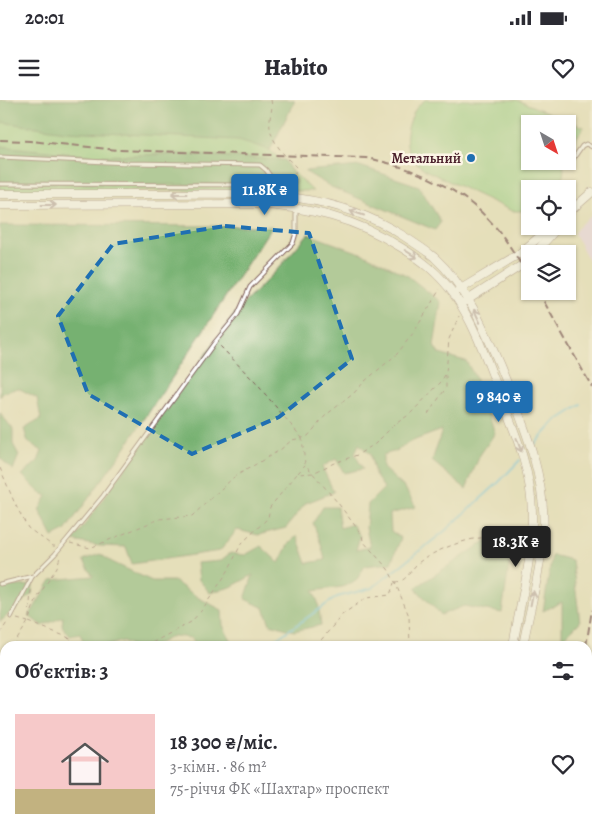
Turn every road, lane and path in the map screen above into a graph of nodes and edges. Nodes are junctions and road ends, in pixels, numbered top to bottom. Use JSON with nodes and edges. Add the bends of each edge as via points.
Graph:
{"nodes":[{"id":1,"x":271,"y":100,"type":"edge"},
{"id":2,"x":592,"y":147,"type":"edge"},
{"id":3,"x":576,"y":155,"type":"edge"},
{"id":4,"x":0,"y":157,"type":"edge"},
{"id":5,"x":0,"y":184,"type":"edge"},
{"id":6,"x":276,"y":185,"type":"junction"},
{"id":7,"x":592,"y":192,"type":"edge"},
{"id":8,"x":0,"y":194,"type":"edge"},
{"id":9,"x":284,"y":196,"type":"junction"},
{"id":10,"x":298,"y":198,"type":"junction"},
{"id":11,"x":584,"y":199,"type":"junction"},
{"id":12,"x":0,"y":205,"type":"edge"},
{"id":13,"x":576,"y":206,"type":"edge"},
{"id":14,"x":296,"y":208,"type":"junction"},
{"id":15,"x":576,"y":208,"type":"edge"},
{"id":16,"x":541,"y":235,"type":"edge"},
{"id":17,"x":551,"y":235,"type":"edge"},
{"id":18,"x":542,"y":245,"type":"edge"},
{"id":19,"x":521,"y":266,"type":"edge"},
{"id":20,"x":443,"y":281,"type":"junction"},
{"id":21,"x":462,"y":288,"type":"junction"},
{"id":22,"x":453,"y":293,"type":"junction"},
{"id":23,"x":469,"y":299,"type":"junction"},
{"id":24,"x":460,"y":305,"type":"junction"},
{"id":25,"x":215,"y":342,"type":"junction"},
{"id":26,"x":446,"y":373,"type":"junction"},
{"id":27,"x":428,"y":414,"type":"dead end"},
{"id":28,"x":302,"y":438,"type":"junction"},
{"id":29,"x":305,"y":464,"type":"junction"},
{"id":30,"x":0,"y":468,"type":"edge"},
{"id":31,"x":313,"y":473,"type":"junction"},
{"id":32,"x":297,"y":474,"type":"junction"},
{"id":33,"x":64,"y":542,"type":"junction"},
{"id":34,"x":525,"y":551,"type":"dead end"},
{"id":35,"x":33,"y":576,"type":"junction"},
{"id":36,"x":395,"y":582,"type":"junction"},
{"id":37,"x":0,"y":584,"type":"edge"},
{"id":38,"x":11,"y":617,"type":"junction"},
{"id":39,"x":28,"y":622,"type":"junction"},
{"id":40,"x":0,"y":634,"type":"edge"},
{"id":41,"x":67,"y":637,"type":"junction"},
{"id":42,"x":16,"y":641,"type":"edge"},
{"id":43,"x":71,"y":641,"type":"edge"},
{"id":44,"x":74,"y":641,"type":"edge"},
{"id":45,"x":155,"y":641,"type":"edge"},
{"id":46,"x":320,"y":641,"type":"edge"},
{"id":47,"x":410,"y":641,"type":"edge"},
{"id":48,"x":514,"y":641,"type":"edge"},
{"id":49,"x":524,"y":641,"type":"edge"}],
"edges":[{"from":1,"to":10,"type":"path","via":[[271,133],[282,153],[296,167],[293,187]]},
{"from":2,"to":3,"type":"lane","via":[[586,144]]},
{"from":4,"to":6,"type":"lane","via":[[260,165]]},
{"from":5,"to":6,"type":"lane"},
{"from":6,"to":9,"type":"lane"},
{"from":7,"to":11,"type":"main road"},
{"from":9,"to":8,"type":"main road","one_way":true},
{"from":9,"to":10,"type":"main road"},
{"from":21,"to":10,"type":"main road","one_way":true,"via":[[433,257],[393,229],[336,205]]},
{"from":11,"to":13,"type":"main road"},
{"from":11,"to":15,"type":"main road"},
{"from":12,"to":14,"type":"main road","one_way":true,"via":[[256,204]]},
{"from":14,"to":20,"type":"main road","one_way":true,"via":[[363,226],[427,263]]},
{"from":14,"to":25,"type":"lane","via":[[293,243],[250,287],[238,314]]},
{"from":16,"to":21,"type":"main road","via":[[519,254]]},
{"from":17,"to":18,"type":"main road"},
{"from":19,"to":23,"type":"main road"},
{"from":20,"to":22,"type":"main road"},
{"from":20,"to":28,"type":"path","via":[[414,332],[397,354]]},
{"from":21,"to":22,"type":"main road"},
{"from":21,"to":23,"type":"main road"},
{"from":22,"to":24,"type":"main road"},
{"from":23,"to":24,"type":"main road"},
{"from":49,"to":23,"type":"main road","one_way":true,"via":[[543,540],[538,470],[497,360]]},
{"from":24,"to":26,"type":"path","via":[[458,320],[449,339]]},
{"from":24,"to":48,"type":"main road","one_way":true,"via":[[483,350],[522,450],[531,490],[531,540]]},
{"from":25,"to":28,"type":"path","via":[[255,382]]},
{"from":25,"to":33,"type":"lane","via":[[102,496]]},
{"from":26,"to":27,"type":"path","via":[[446,388]]},
{"from":26,"to":31,"type":"path","via":[[410,414],[375,444]]},
{"from":28,"to":29,"type":"path"},
{"from":28,"to":33,"type":"path","via":[[292,440],[234,477],[192,516],[159,519],[90,548]]},
{"from":29,"to":31,"type":"path"},
{"from":29,"to":32,"type":"path"},
{"from":30,"to":33,"type":"path","via":[[28,528],[54,546]]},
{"from":31,"to":32,"type":"path"},
{"from":31,"to":36,"type":"path"},
{"from":32,"to":45,"type":"path","via":[[270,507],[268,518],[241,544],[228,571],[202,610],[191,622]]},
{"from":33,"to":35,"type":"lane"},
{"from":33,"to":39,"type":"path","via":[[57,567],[36,600]]},
{"from":34,"to":36,"type":"path","via":[[489,537],[468,541],[425,557],[405,580]]},
{"from":35,"to":37,"type":"lane"},
{"from":35,"to":38,"type":"lane"},
{"from":35,"to":39,"type":"path"},
{"from":36,"to":46,"type":"path","via":[[390,595],[366,598],[344,614]]},
{"from":36,"to":47,"type":"path","via":[[409,616]]},
{"from":38,"to":39,"type":"path"},
{"from":38,"to":40,"type":"path"},
{"from":39,"to":41,"type":"path"},
{"from":39,"to":42,"type":"path"},
{"from":41,"to":43,"type":"path"},
{"from":41,"to":44,"type":"path"}]}
